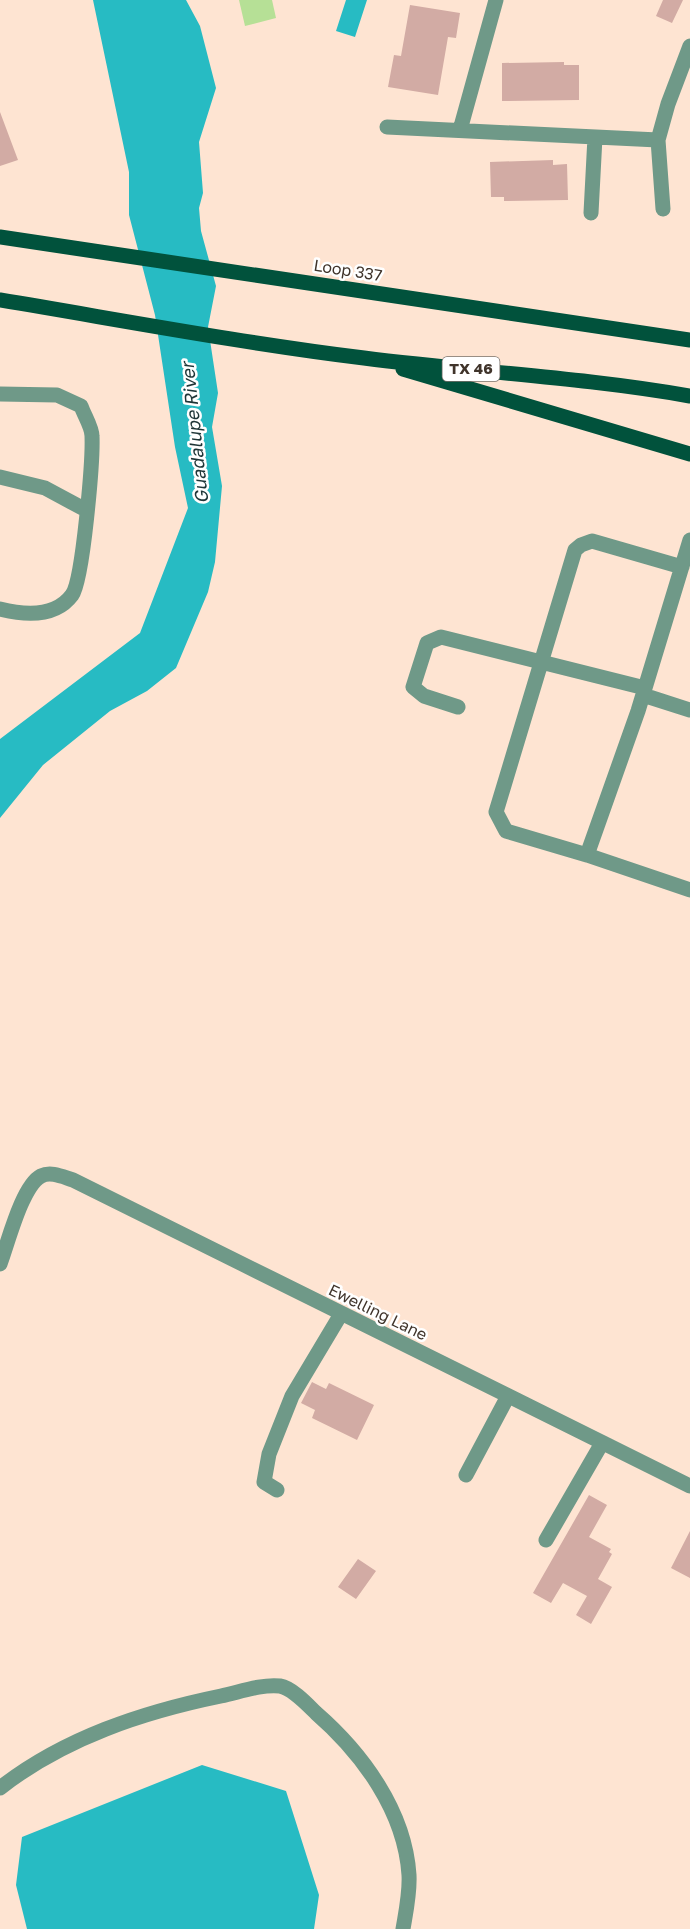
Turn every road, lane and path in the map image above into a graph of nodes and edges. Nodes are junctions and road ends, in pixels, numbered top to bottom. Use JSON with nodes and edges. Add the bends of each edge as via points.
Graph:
{"nodes":[{"id":1,"x":496,"y":0,"type":"edge"},
{"id":2,"x":690,"y":46,"type":"edge"},
{"id":3,"x":685,"y":74,"type":"edge"},
{"id":4,"x":387,"y":127,"type":"dead end"},
{"id":5,"x":460,"y":130,"type":"junction"},
{"id":6,"x":595,"y":137,"type":"junction"},
{"id":7,"x":658,"y":140,"type":"junction"},
{"id":8,"x":663,"y":209,"type":"dead end"},
{"id":9,"x":591,"y":213,"type":"dead end"},
{"id":10,"x":3,"y":237,"type":"edge"},
{"id":11,"x":0,"y":300,"type":"edge"},
{"id":12,"x":687,"y":339,"type":"edge"},
{"id":13,"x":366,"y":359,"type":"junction"},
{"id":14,"x":0,"y":394,"type":"edge"},
{"id":15,"x":690,"y":396,"type":"edge"},
{"id":16,"x":690,"y":454,"type":"edge"},
{"id":17,"x":0,"y":477,"type":"edge"},
{"id":18,"x":86,"y":510,"type":"junction"},
{"id":19,"x":690,"y":540,"type":"edge"},
{"id":20,"x":682,"y":567,"type":"junction"},
{"id":21,"x":0,"y":609,"type":"edge"},
{"id":22,"x":542,"y":662,"type":"junction"},
{"id":23,"x":644,"y":692,"type":"junction"},
{"id":24,"x":458,"y":707,"type":"dead end"},
{"id":25,"x":690,"y":710,"type":"edge"},
{"id":26,"x":587,"y":855,"type":"junction"},
{"id":27,"x":690,"y":890,"type":"edge"},
{"id":28,"x":0,"y":1264,"type":"edge"},
{"id":29,"x":341,"y":1314,"type":"junction"},
{"id":30,"x":508,"y":1396,"type":"junction"},
{"id":31,"x":602,"y":1443,"type":"junction"},
{"id":32,"x":466,"y":1475,"type":"dead end"},
{"id":33,"x":690,"y":1486,"type":"edge"},
{"id":34,"x":277,"y":1490,"type":"dead end"},
{"id":35,"x":546,"y":1540,"type":"dead end"},
{"id":36,"x":0,"y":1788,"type":"edge"},
{"id":37,"x":403,"y":1929,"type":"edge"}],
"edges":[{"from":1,"to":5,"type":"street"},
{"from":2,"to":3,"type":"street"},
{"from":3,"to":7,"type":"street"},
{"from":4,"to":5,"type":"street"},
{"from":5,"to":6,"type":"street"},
{"from":6,"to":7,"type":"street"},
{"from":6,"to":9,"type":"street"},
{"from":7,"to":8,"type":"street"},
{"from":10,"to":12,"type":"main road","name":"Loop 337"},
{"from":11,"to":13,"type":"main road","number":"TX 46"},
{"from":13,"to":15,"type":"main road","number":"TX 46","via":[[623,384]]},
{"from":13,"to":16,"type":"main road"},
{"from":14,"to":18,"type":"street","via":[[57,395],[81,406],[92,434]]},
{"from":17,"to":18,"type":"street","via":[[45,488]]},
{"from":18,"to":21,"type":"street","via":[[81,571],[72,595],[52,611],[20,614]]},
{"from":19,"to":20,"type":"street"},
{"from":20,"to":22,"type":"street","via":[[592,541],[581,545],[572,555]]},
{"from":20,"to":23,"type":"street"},
{"from":22,"to":23,"type":"street"},
{"from":22,"to":24,"type":"street","via":[[441,637],[433,639],[427,643],[413,687],[424,696]]},
{"from":22,"to":26,"type":"street","via":[[497,818],[506,831]]},
{"from":23,"to":25,"type":"street"},
{"from":23,"to":26,"type":"street"},
{"from":26,"to":27,"type":"street"},
{"from":28,"to":29,"type":"street","name":"Ewelling Lane","via":[[25,1197],[33,1183],[50,1174],[88,1186]]},
{"from":29,"to":30,"type":"street","name":"Ewelling Lane"},
{"from":29,"to":34,"type":"street","via":[[292,1396],[268,1454],[264,1482]]},
{"from":30,"to":31,"type":"street","name":"Ewelling Lane"},
{"from":30,"to":32,"type":"street"},
{"from":31,"to":33,"type":"street","name":"Ewelling Lane"},
{"from":31,"to":35,"type":"street"},
{"from":36,"to":37,"type":"street","via":[[64,1747],[121,1722],[173,1706],[282,1686],[354,1748],[396,1820],[409,1876]]}]}
